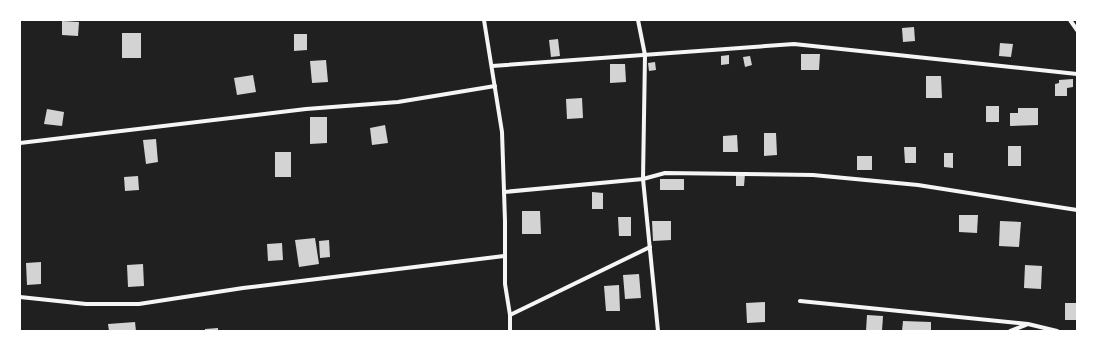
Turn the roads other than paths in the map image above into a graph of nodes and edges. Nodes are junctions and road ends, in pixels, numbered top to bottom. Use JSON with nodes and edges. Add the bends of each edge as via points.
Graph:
{"nodes":[{"id":1,"x":484,"y":20,"type":"edge"},
{"id":2,"x":638,"y":20,"type":"edge"},
{"id":3,"x":1070,"y":20,"type":"edge"},
{"id":4,"x":1076,"y":28,"type":"edge"},
{"id":5,"x":645,"y":55,"type":"junction"},
{"id":6,"x":492,"y":66,"type":"junction"},
{"id":7,"x":1077,"y":74,"type":"edge"},
{"id":8,"x":495,"y":86,"type":"junction"},
{"id":9,"x":20,"y":142,"type":"edge"},
{"id":10,"x":643,"y":179,"type":"junction"},
{"id":11,"x":504,"y":192,"type":"junction"},
{"id":12,"x":1077,"y":210,"type":"edge"},
{"id":13,"x":650,"y":247,"type":"junction"},
{"id":14,"x":504,"y":256,"type":"junction"},
{"id":15,"x":20,"y":297,"type":"edge"},
{"id":16,"x":800,"y":301,"type":"dead end"},
{"id":17,"x":510,"y":315,"type":"junction"},
{"id":18,"x":1028,"y":324,"type":"junction"},
{"id":19,"x":510,"y":331,"type":"edge"},
{"id":20,"x":658,"y":331,"type":"edge"},
{"id":21,"x":1010,"y":331,"type":"edge"},
{"id":22,"x":1057,"y":331,"type":"edge"}],
"edges":[{"from":1,"to":6,"type":"street"},
{"from":2,"to":5,"type":"street"},
{"from":3,"to":4,"type":"street"},
{"from":5,"to":6,"type":"street"},
{"from":5,"to":7,"type":"street","via":[[794,44]]},
{"from":5,"to":10,"type":"street"},
{"from":6,"to":8,"type":"street"},
{"from":8,"to":9,"type":"street","via":[[398,102],[306,109]]},
{"from":8,"to":11,"type":"street","via":[[502,132]]},
{"from":10,"to":11,"type":"street"},
{"from":10,"to":12,"type":"street","via":[[664,173],[813,175],[918,184]]},
{"from":10,"to":13,"type":"street"},
{"from":11,"to":14,"type":"street"},
{"from":13,"to":17,"type":"street"},
{"from":13,"to":20,"type":"street"},
{"from":14,"to":15,"type":"street","via":[[243,288],[139,304],[86,304]]},
{"from":14,"to":17,"type":"street"},
{"from":16,"to":18,"type":"street"},
{"from":17,"to":19,"type":"street"},
{"from":18,"to":21,"type":"street"},
{"from":18,"to":22,"type":"street"}]}
